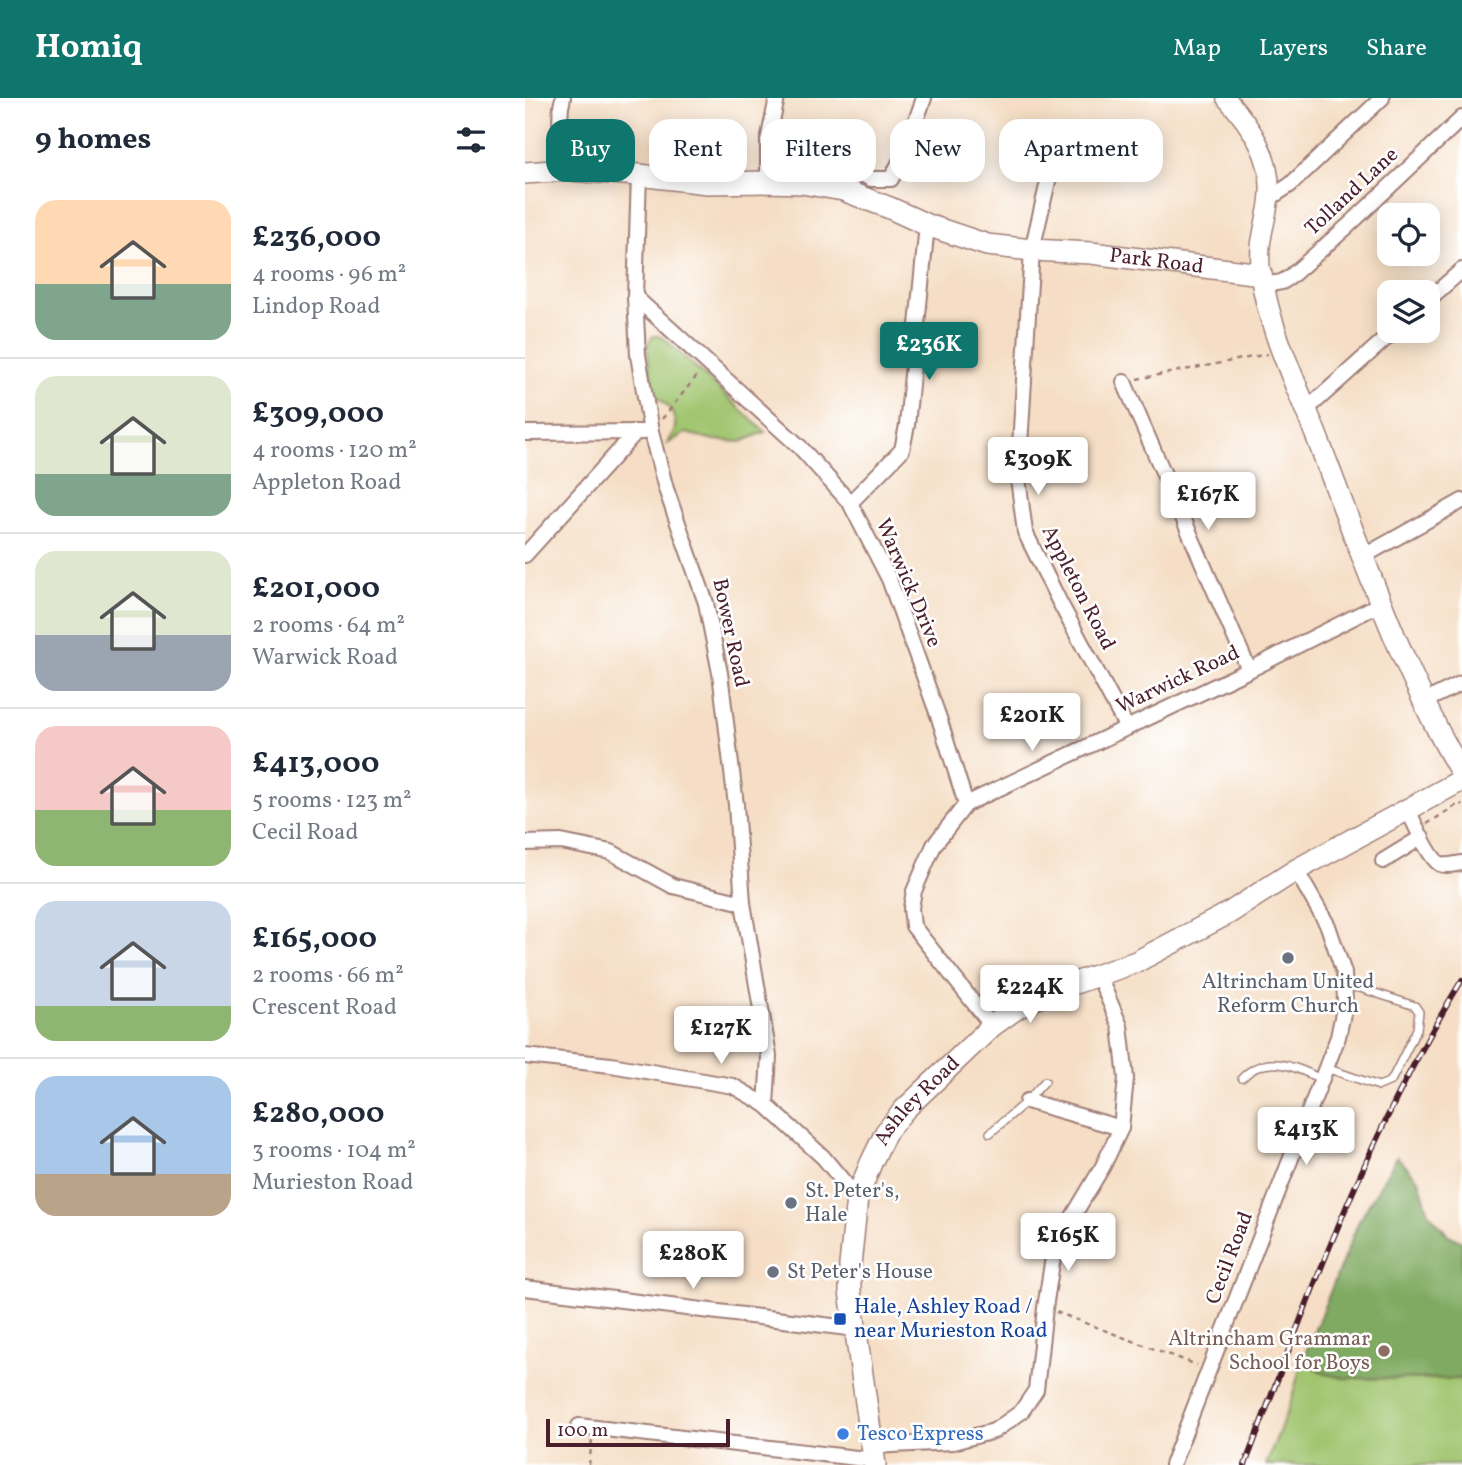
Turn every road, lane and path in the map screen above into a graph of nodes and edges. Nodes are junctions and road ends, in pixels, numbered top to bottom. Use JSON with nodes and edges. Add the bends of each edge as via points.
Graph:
{"nodes":[{"id":1,"x":563,"y":98,"type":"edge"},
{"id":2,"x":777,"y":98,"type":"edge"},
{"id":3,"x":924,"y":98,"type":"edge"},
{"id":4,"x":1226,"y":98,"type":"edge"},
{"id":5,"x":1382,"y":98,"type":"edge"},
{"id":6,"x":1462,"y":118,"type":"edge"},
{"id":7,"x":560,"y":119,"type":"edge"},
{"id":8,"x":773,"y":119,"type":"edge"},
{"id":9,"x":546,"y":172,"type":"edge"},
{"id":10,"x":525,"y":173,"type":"edge"},
{"id":11,"x":635,"y":175,"type":"edge"},
{"id":12,"x":639,"y":175,"type":"junction"},
{"id":13,"x":876,"y":180,"type":"edge"},
{"id":14,"x":768,"y":182,"type":"joint"},
{"id":15,"x":1048,"y":182,"type":"edge"},
{"id":16,"x":1270,"y":198,"type":"junction"},
{"id":17,"x":927,"y":225,"type":"junction"},
{"id":18,"x":1032,"y":250,"type":"junction"},
{"id":19,"x":1462,"y":270,"type":"edge"},
{"id":20,"x":1262,"y":280,"type":"junction"},
{"id":21,"x":1440,"y":289,"type":"edge"},
{"id":22,"x":635,"y":297,"type":"junction"},
{"id":23,"x":1381,"y":343,"type":"edge"},
{"id":24,"x":1283,"y":352,"type":"junction"},
{"id":25,"x":708,"y":363,"type":"junction"},
{"id":26,"x":1124,"y":382,"type":"joint"},
{"id":27,"x":1307,"y":410,"type":"junction"},
{"id":28,"x":644,"y":432,"type":"junction"},
{"id":29,"x":525,"y":433,"type":"edge"},
{"id":30,"x":1462,"y":501,"type":"edge"},
{"id":31,"x":850,"y":503,"type":"junction"},
{"id":32,"x":525,"y":555,"type":"edge"},
{"id":33,"x":1363,"y":557,"type":"junction"},
{"id":34,"x":1380,"y":604,"type":"junction"},
{"id":35,"x":1249,"y":670,"type":"junction"},
{"id":36,"x":1462,"y":683,"type":"edge"},
{"id":37,"x":1423,"y":702,"type":"junction"},
{"id":38,"x":1127,"y":728,"type":"junction"},
{"id":39,"x":1462,"y":773,"type":"edge"},
{"id":40,"x":1462,"y":780,"type":"edge"},
{"id":41,"x":966,"y":804,"type":"junction"},
{"id":42,"x":1462,"y":806,"type":"edge"},
{"id":43,"x":1408,"y":810,"type":"junction"},
{"id":44,"x":1420,"y":833,"type":"junction"},
{"id":45,"x":525,"y":843,"type":"edge"},
{"id":46,"x":1383,"y":861,"type":"dead end"},
{"id":47,"x":1462,"y":863,"type":"edge"},
{"id":48,"x":1296,"y":870,"type":"junction"},
{"id":49,"x":743,"y":903,"type":"junction"},
{"id":50,"x":1098,"y":974,"type":"junction"},
{"id":51,"x":1344,"y":986,"type":"junction"},
{"id":52,"x":992,"y":1026,"type":"junction"},
{"id":53,"x":525,"y":1056,"type":"edge"},
{"id":54,"x":1324,"y":1074,"type":"junction"},
{"id":55,"x":1242,"y":1078,"type":"dead end"},
{"id":56,"x":1045,"y":1081,"type":"dead end"},
{"id":57,"x":1027,"y":1101,"type":"junction"},
{"id":58,"x":766,"y":1105,"type":"junction"},
{"id":59,"x":1121,"y":1128,"type":"junction"},
{"id":60,"x":990,"y":1133,"type":"dead end"},
{"id":61,"x":857,"y":1198,"type":"junction"},
{"id":62,"x":525,"y":1288,"type":"edge"},
{"id":63,"x":1045,"y":1308,"type":"junction"},
{"id":64,"x":856,"y":1329,"type":"junction"},
{"id":65,"x":1210,"y":1370,"type":"junction"},
{"id":66,"x":587,"y":1427,"type":"joint"},
{"id":67,"x":874,"y":1457,"type":"edge"},
{"id":68,"x":589,"y":1465,"type":"edge"},
{"id":69,"x":1172,"y":1465,"type":"edge"}],
"edges":[{"from":1,"to":7,"type":"street"},
{"from":2,"to":8,"type":"street"},
{"from":3,"to":13,"type":"street","via":[[891,179]]},
{"from":4,"to":16,"type":"street","via":[[1257,138]]},
{"from":5,"to":16,"type":"street","via":[[1290,185]]},
{"from":6,"to":20,"type":"street","name":"Tolland Lane","via":[[1290,277],[1282,282]]},
{"from":9,"to":10,"type":"main road","name":"Park Road"},
{"from":11,"to":12,"type":"main road","name":"Park Road"},
{"from":12,"to":14,"type":"main road","name":"Park Road","via":[[707,183]]},
{"from":12,"to":22,"type":"street","name":"Bower Road"},
{"from":14,"to":17,"type":"main road","name":"Park Road","via":[[843,190]]},
{"from":15,"to":18,"type":"street","name":"Appleton Road"},
{"from":16,"to":20,"type":"street","via":[[1261,239]]},
{"from":17,"to":18,"type":"main road","name":"Park Road","via":[[987,245]]},
{"from":17,"to":31,"type":"street","via":[[902,450]]},
{"from":18,"to":20,"type":"main road","name":"Park Road","via":[[1091,253]]},
{"from":18,"to":38,"type":"street","name":"Appleton Road","via":[[1018,478],[1025,532]]},
{"from":19,"to":21,"type":"street"},
{"from":20,"to":24,"type":"main road"},
{"from":22,"to":25,"type":"street","name":"Warwick Drive"},
{"from":22,"to":28,"type":"street","name":"Bower Road"},
{"from":23,"to":27,"type":"street"},
{"from":24,"to":26,"type":"path"},
{"from":24,"to":27,"type":"main road"},
{"from":25,"to":28,"type":"path"},
{"from":25,"to":31,"type":"street","name":"Warwick Drive","via":[[800,447]]},
{"from":26,"to":35,"type":"street"},
{"from":27,"to":33,"type":"main road"},
{"from":28,"to":29,"type":"street"},
{"from":28,"to":32,"type":"street"},
{"from":28,"to":49,"type":"street","name":"Bower Road","via":[[706,603],[720,673]]},
{"from":30,"to":33,"type":"street"},
{"from":31,"to":41,"type":"street","name":"Warwick Drive","via":[[889,579]]},
{"from":33,"to":34,"type":"main road"},
{"from":34,"to":35,"type":"street","name":"Warwick Road"},
{"from":34,"to":37,"type":"main road"},
{"from":35,"to":38,"type":"street","name":"Warwick Road"},
{"from":36,"to":37,"type":"street"},
{"from":37,"to":39,"type":"main road"},
{"from":38,"to":41,"type":"street","name":"Warwick Road"},
{"from":40,"to":43,"type":"main road","name":"Ashley Road"},
{"from":41,"to":52,"type":"street","name":"Warwick Road","via":[[934,845],[914,891],[913,926]]},
{"from":42,"to":44,"type":"path","via":[[1459,803]]},
{"from":43,"to":44,"type":"street"},
{"from":43,"to":48,"type":"main road","name":"Ashley Road"},
{"from":44,"to":46,"type":"street"},
{"from":44,"to":47,"type":"street","via":[[1439,864]]},
{"from":45,"to":49,"type":"street","via":[[561,842],[611,852],[673,886]]},
{"from":48,"to":50,"type":"main road","name":"Ashley Road","via":[[1229,914],[1136,962]]},
{"from":48,"to":51,"type":"street","name":"Cecil Road","via":[[1328,926]]},
{"from":49,"to":58,"type":"street","name":"Bower Road","via":[[769,1056]]},
{"from":50,"to":52,"type":"main road","name":"Ashley Road","via":[[1017,1007]]},
{"from":50,"to":59,"type":"street","via":[[1120,1026],[1126,1078]]},
{"from":51,"to":54,"type":"street","name":"Cecil Road","via":[[1338,1037]]},
{"from":51,"to":54,"type":"lane","via":[[1415,1006],[1417,1029],[1391,1081],[1379,1086]]},
{"from":52,"to":61,"type":"main road","name":"Ashley Road","via":[[886,1132]]},
{"from":53,"to":58,"type":"street","via":[[733,1086]]},
{"from":54,"to":55,"type":"lane","via":[[1267,1063]]},
{"from":54,"to":65,"type":"street","name":"Cecil Road"},
{"from":56,"to":57,"type":"lane"},
{"from":57,"to":59,"type":"street"},
{"from":57,"to":60,"type":"lane"},
{"from":58,"to":61,"type":"street","via":[[823,1157]]},
{"from":59,"to":63,"type":"street","via":[[1053,1257]]},
{"from":61,"to":64,"type":"main road","name":"Ashley Road","via":[[850,1265]]},
{"from":62,"to":64,"type":"street"},
{"from":63,"to":65,"type":"path"},
{"from":63,"to":67,"type":"street","via":[[1036,1390],[1021,1412],[994,1431]]},
{"from":64,"to":67,"type":"main road","name":"Ashley Road"},
{"from":65,"to":69,"type":"street","name":"Cecil Road"},
{"from":66,"to":67,"type":"street"},
{"from":66,"to":68,"type":"path"}]}
